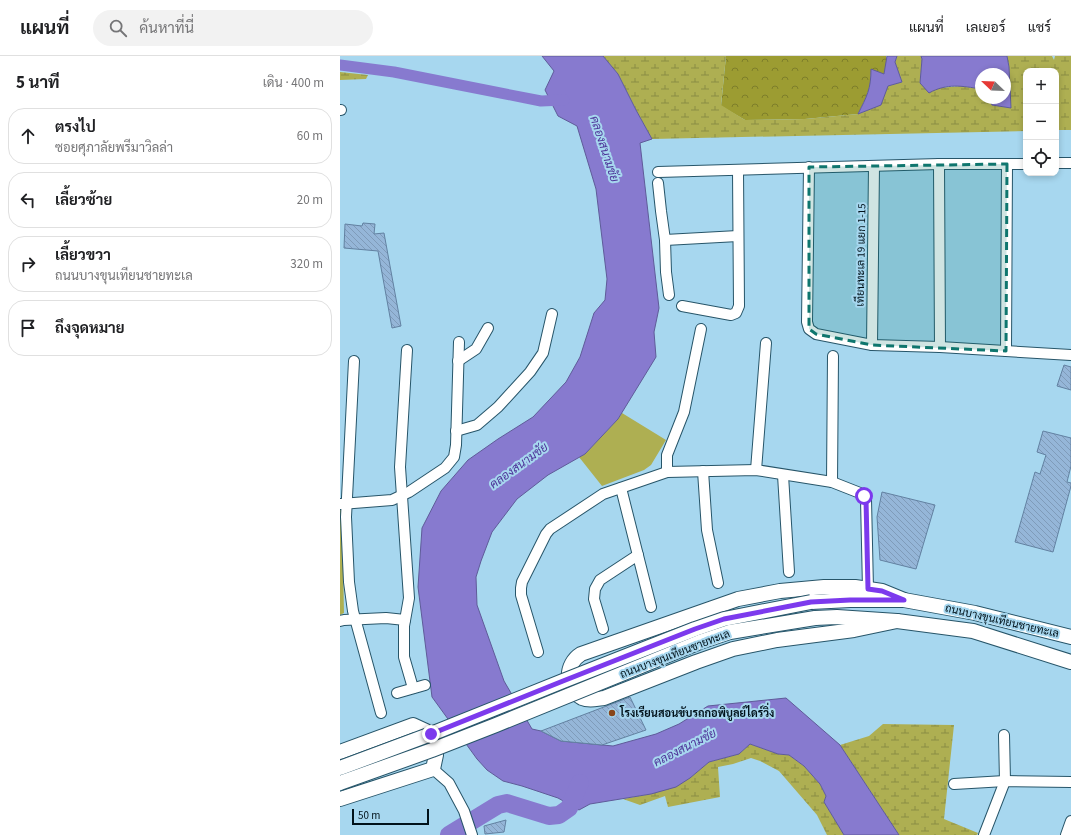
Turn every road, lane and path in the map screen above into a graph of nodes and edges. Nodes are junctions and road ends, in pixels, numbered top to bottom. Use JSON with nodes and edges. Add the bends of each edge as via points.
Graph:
{"nodes":[{"id":1,"x":1059,"y":163,"type":"edge"},
{"id":2,"x":1071,"y":163,"type":"edge"},
{"id":3,"x":939,"y":164,"type":"junction"},
{"id":4,"x":1007,"y":164,"type":"junction"},
{"id":5,"x":1023,"y":164,"type":"edge"},
{"id":6,"x":874,"y":166,"type":"junction"},
{"id":7,"x":809,"y":167,"type":"junction"},
{"id":8,"x":738,"y":170,"type":"junction"},
{"id":9,"x":658,"y":172,"type":"dead end"},
{"id":10,"x":658,"y":183,"type":"dead end"},
{"id":11,"x":738,"y":236,"type":"junction"},
{"id":12,"x":665,"y":240,"type":"junction"},
{"id":13,"x":668,"y":295,"type":"dead end"},
{"id":14,"x":682,"y":306,"type":"dead end"},
{"id":15,"x":552,"y":314,"type":"dead end"},
{"id":16,"x":488,"y":328,"type":"dead end"},
{"id":17,"x":700,"y":329,"type":"dead end"},
{"id":18,"x":459,"y":342,"type":"dead end"},
{"id":19,"x":766,"y":343,"type":"dead end"},
{"id":20,"x":872,"y":345,"type":"junction"},
{"id":21,"x":940,"y":347,"type":"junction"},
{"id":22,"x":407,"y":350,"type":"dead end"},
{"id":23,"x":1006,"y":351,"type":"junction"},
{"id":24,"x":1071,"y":355,"type":"edge"},
{"id":25,"x":833,"y":356,"type":"dead end"},
{"id":26,"x":354,"y":361,"type":"dead end"},
{"id":27,"x":458,"y":361,"type":"junction"},
{"id":28,"x":456,"y":431,"type":"junction"},
{"id":29,"x":756,"y":470,"type":"junction"},
{"id":30,"x":702,"y":471,"type":"junction"},
{"id":31,"x":667,"y":472,"type":"junction"},
{"id":32,"x":783,"y":475,"type":"junction"},
{"id":33,"x":832,"y":482,"type":"junction"},
{"id":34,"x":621,"y":488,"type":"junction"},
{"id":35,"x":402,"y":496,"type":"junction"},
{"id":36,"x":343,"y":504,"type":"edge"},
{"id":37,"x":638,"y":555,"type":"junction"},
{"id":38,"x":789,"y":572,"type":"dead end"},
{"id":39,"x":718,"y":583,"type":"dead end"},
{"id":40,"x":868,"y":589,"type":"junction"},
{"id":41,"x":904,"y":600,"type":"junction"},
{"id":42,"x":651,"y":607,"type":"dead end"},
{"id":43,"x":356,"y":620,"type":"junction"},
{"id":44,"x":405,"y":620,"type":"junction"},
{"id":45,"x":340,"y":621,"type":"edge"},
{"id":46,"x":897,"y":621,"type":"junction"},
{"id":47,"x":603,"y":629,"type":"dead end"},
{"id":48,"x":1071,"y":637,"type":"edge"},
{"id":49,"x":538,"y":652,"type":"dead end"},
{"id":50,"x":1071,"y":662,"type":"edge"},
{"id":51,"x":425,"y":685,"type":"dead end"},
{"id":52,"x":413,"y":688,"type":"junction"},
{"id":53,"x":397,"y":694,"type":"dead end"},
{"id":54,"x":381,"y":713,"type":"dead end"},
{"id":55,"x":1004,"y":735,"type":"dead end"},
{"id":56,"x":340,"y":752,"type":"edge"},
{"id":57,"x":340,"y":768,"type":"edge"},
{"id":58,"x":433,"y":769,"type":"junction"},
{"id":59,"x":1005,"y":781,"type":"junction"},
{"id":60,"x":1071,"y":782,"type":"edge"},
{"id":61,"x":340,"y":783,"type":"edge"},
{"id":62,"x":954,"y":784,"type":"dead end"},
{"id":63,"x":340,"y":799,"type":"edge"},
{"id":64,"x":1071,"y":821,"type":"edge"},
{"id":65,"x":472,"y":834,"type":"edge"},
{"id":66,"x":984,"y":835,"type":"edge"},
{"id":67,"x":1066,"y":835,"type":"edge"}],
"edges":[{"from":1,"to":2,"type":"street"},
{"from":3,"to":4,"type":"street"},
{"from":3,"to":6,"type":"street"},
{"from":3,"to":21,"type":"street"},
{"from":4,"to":5,"type":"street"},
{"from":4,"to":23,"type":"street"},
{"from":6,"to":7,"type":"street"},
{"from":6,"to":20,"type":"street","name":"เทียนทะเล 19 แยก 1-15"},
{"from":7,"to":8,"type":"street"},
{"from":7,"to":20,"type":"street","via":[[809,329],[816,334]]},
{"from":8,"to":9,"type":"street"},
{"from":8,"to":11,"type":"street"},
{"from":10,"to":12,"type":"street"},
{"from":11,"to":12,"type":"street"},
{"from":11,"to":14,"type":"street","via":[[739,306],[736,313],[731,315]]},
{"from":12,"to":13,"type":"street"},
{"from":15,"to":28,"type":"street","via":[[543,352],[530,372],[498,407],[477,425]]},
{"from":16,"to":27,"type":"street","via":[[476,349]]},
{"from":17,"to":31,"type":"street","via":[[684,412],[667,455]]},
{"from":18,"to":27,"type":"street"},
{"from":19,"to":29,"type":"street"},
{"from":20,"to":21,"type":"street"},
{"from":21,"to":23,"type":"street"},
{"from":22,"to":35,"type":"street","via":[[400,467]]},
{"from":23,"to":24,"type":"street"},
{"from":25,"to":33,"type":"street"},
{"from":26,"to":36,"type":"street"},
{"from":27,"to":28,"type":"street"},
{"from":28,"to":35,"type":"street","via":[[454,456],[445,468]]},
{"from":29,"to":30,"type":"street"},
{"from":29,"to":32,"type":"street"},
{"from":30,"to":31,"type":"street"},
{"from":30,"to":39,"type":"street","via":[[706,530]]},
{"from":31,"to":34,"type":"street"},
{"from":32,"to":33,"type":"street"},
{"from":32,"to":38,"type":"street"},
{"from":33,"to":40,"type":"street","via":[[860,492],[866,499]]},
{"from":34,"to":37,"type":"street"},
{"from":34,"to":49,"type":"street","via":[[603,494],[546,534],[521,588]]},
{"from":35,"to":36,"type":"street","via":[[392,500]]},
{"from":35,"to":44,"type":"street","via":[[409,598]]},
{"from":36,"to":43,"type":"street","via":[[349,582]]},
{"from":37,"to":42,"type":"street"},
{"from":37,"to":47,"type":"street","via":[[607,574],[596,585],[594,598]]},
{"from":40,"to":41,"type":"main road","via":[[882,591]]},
{"from":40,"to":46,"type":"main road","via":[[824,587],[780,591],[738,599],[581,654],[574,658],[569,672],[571,687],[583,698],[604,698],[733,649]]},
{"from":41,"to":48,"type":"main road","name":"ถนนบางขุนเทียนชายทะเล","via":[[975,613]]},
{"from":41,"to":57,"type":"main road","name":"ถนนบางขุนเทียนชายทะเล","bridge":true,"via":[[811,602],[724,619]]},
{"from":43,"to":44,"type":"street"},
{"from":43,"to":45,"type":"street"},
{"from":43,"to":54,"type":"street"},
{"from":44,"to":52,"type":"street","via":[[404,657]]},
{"from":46,"to":50,"type":"main road","name":"ถนนบางขุนเทียนชายทะเล","via":[[973,631]]},
{"from":46,"to":61,"type":"main road","name":"ถนนบางขุนเทียนชายทะเล","bridge":true,"via":[[837,616],[730,632],[482,731]]},
{"from":51,"to":52,"type":"street"},
{"from":52,"to":53,"type":"street"},
{"from":55,"to":59,"type":"street"},
{"from":56,"to":58,"type":"main road","via":[[413,725],[426,731],[436,755]]},
{"from":58,"to":63,"type":"main road"},
{"from":58,"to":65,"type":"street","via":[[449,783],[464,811]]},
{"from":59,"to":60,"type":"street"},
{"from":59,"to":62,"type":"street"},
{"from":59,"to":66,"type":"street"},
{"from":64,"to":67,"type":"street"}]}
